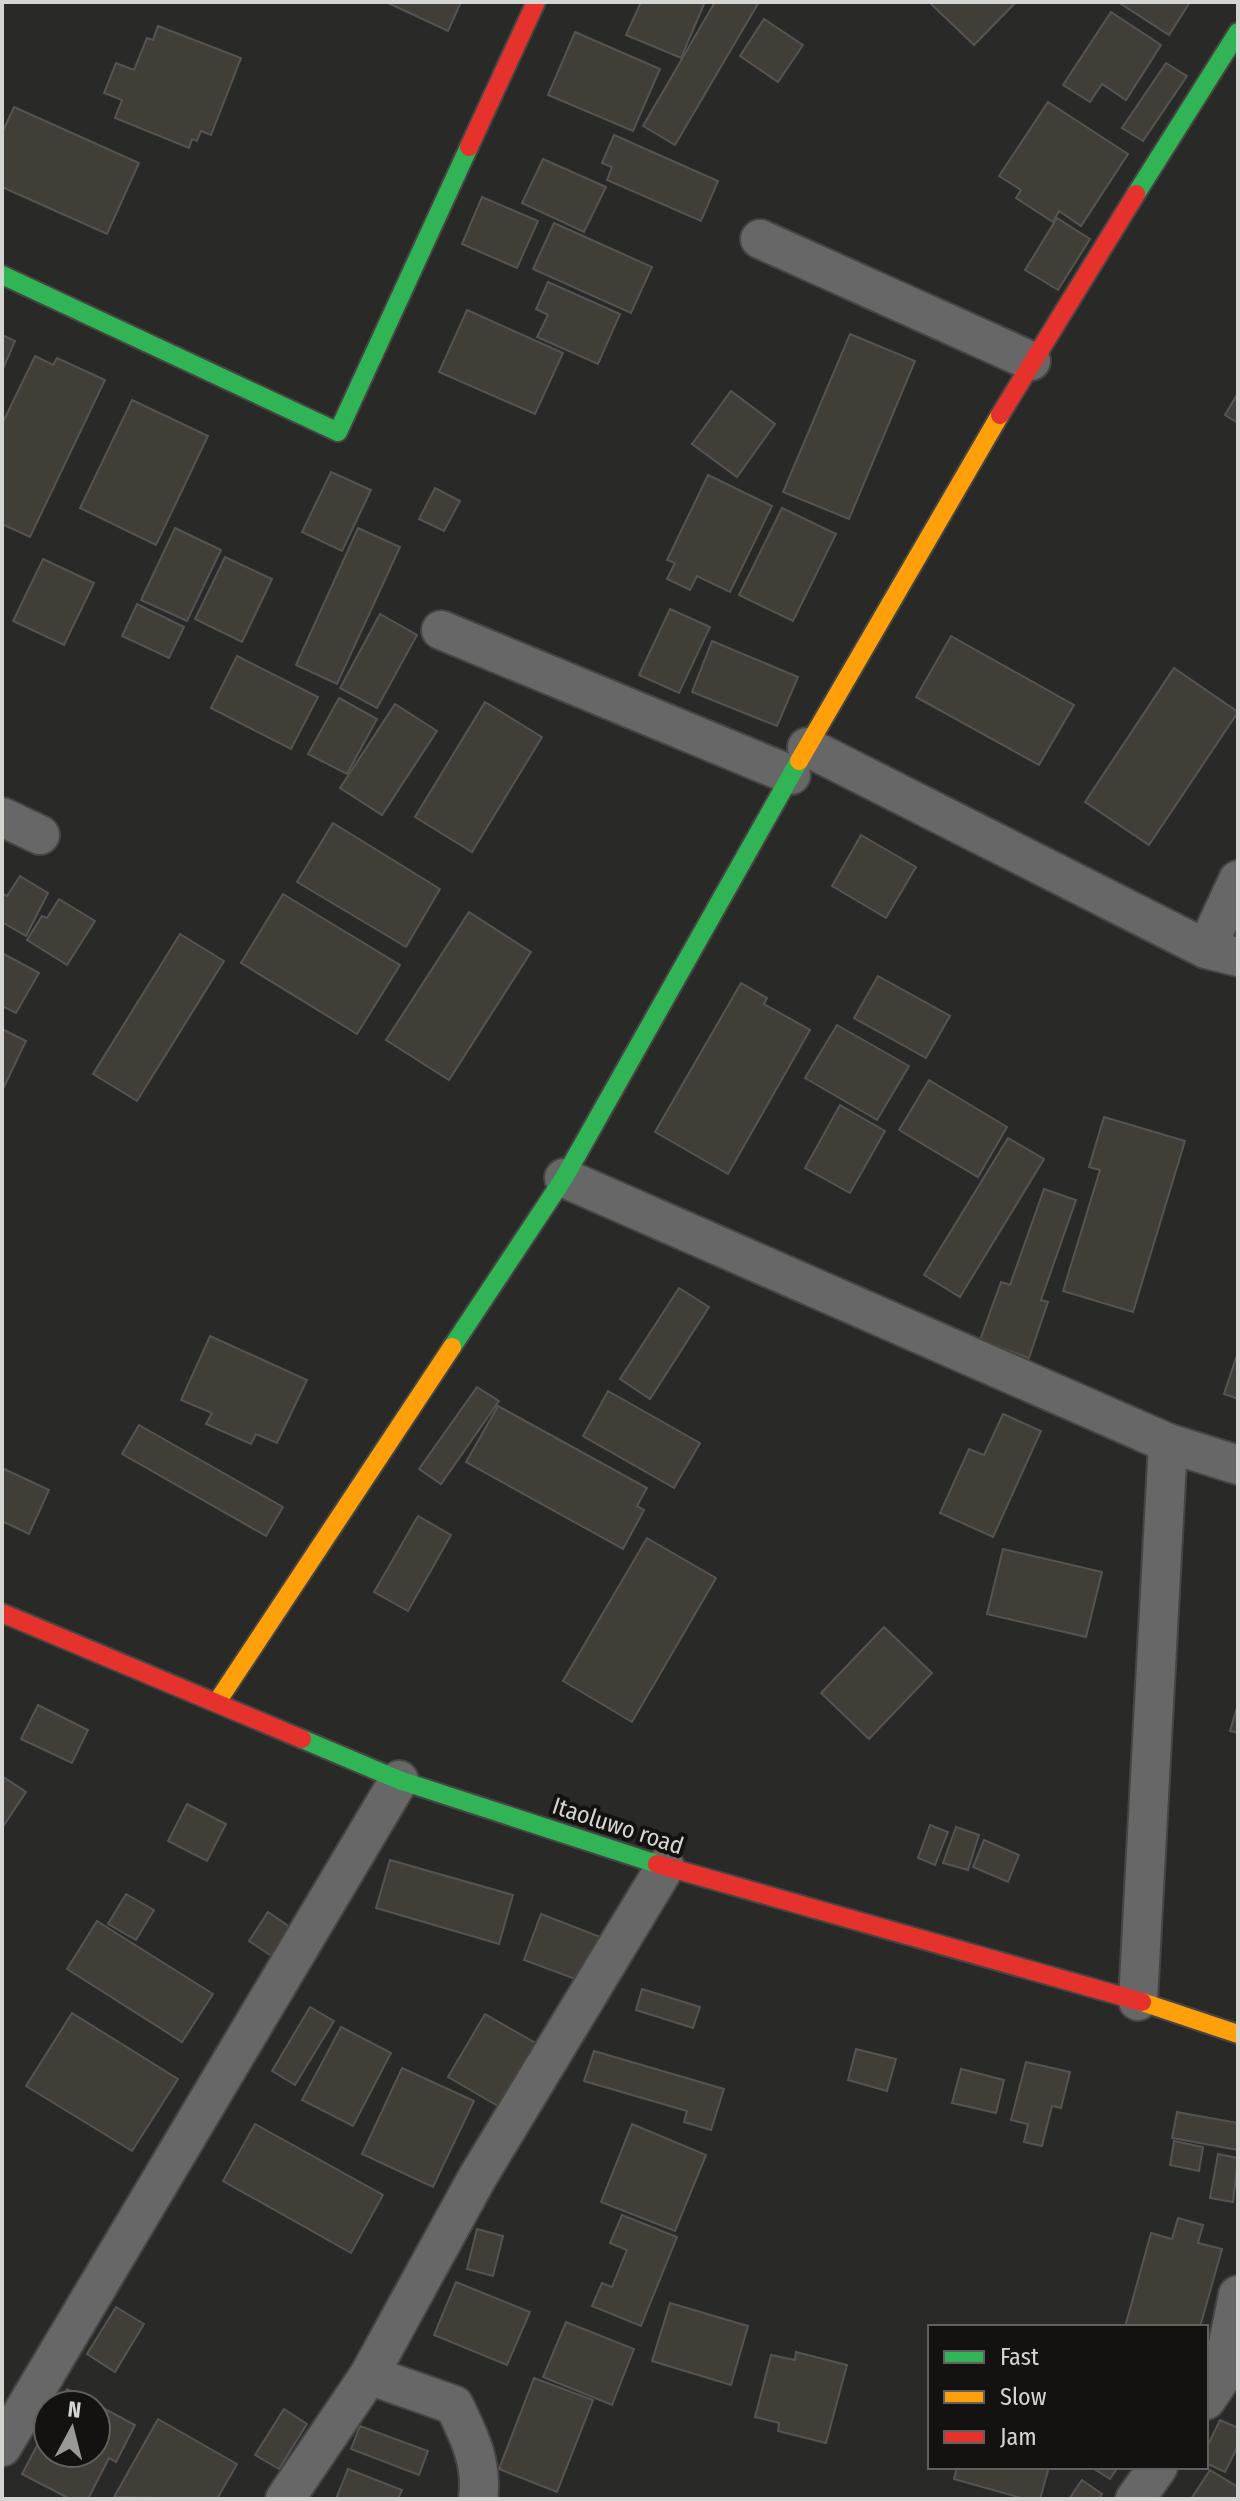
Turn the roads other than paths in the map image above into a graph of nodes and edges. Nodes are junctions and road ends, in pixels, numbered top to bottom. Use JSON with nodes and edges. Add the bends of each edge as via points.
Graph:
{"nodes":[{"id":1,"x":536,"y":2,"type":"edge"},
{"id":2,"x":1238,"y":32,"type":"edge"},
{"id":3,"x":760,"y":239,"type":"dead end"},
{"id":4,"x":2,"y":275,"type":"edge"},
{"id":5,"x":1031,"y":361,"type":"junction"},
{"id":6,"x":441,"y":630,"type":"dead end"},
{"id":7,"x":799,"y":761,"type":"junction"},
{"id":8,"x":2,"y":817,"type":"edge"},
{"id":9,"x":40,"y":835,"type":"dead end"},
{"id":10,"x":1238,"y":880,"type":"edge"},
{"id":11,"x":1222,"y":953,"type":"edge"},
{"id":12,"x":564,"y":1178,"type":"junction"},
{"id":13,"x":1168,"y":1443,"type":"junction"},
{"id":14,"x":1238,"y":1465,"type":"edge"},
{"id":15,"x":2,"y":1613,"type":"edge"},
{"id":16,"x":217,"y":1702,"type":"junction"},
{"id":17,"x":399,"y":1780,"type":"junction"},
{"id":18,"x":665,"y":1867,"type":"junction"},
{"id":19,"x":1138,"y":2001,"type":"junction"},
{"id":20,"x":1238,"y":2034,"type":"edge"},
{"id":21,"x":1238,"y":2295,"type":"edge"},
{"id":22,"x":369,"y":2375,"type":"junction"},
{"id":23,"x":1222,"y":2395,"type":"edge"},
{"id":24,"x":2,"y":2447,"type":"edge"},
{"id":25,"x":1157,"y":2469,"type":"edge"},
{"id":26,"x":285,"y":2499,"type":"edge"},
{"id":27,"x":478,"y":2499,"type":"edge"},
{"id":28,"x":1135,"y":2499,"type":"edge"}],
"edges":[{"from":1,"to":4,"type":"street","via":[[338,432]]},
{"from":2,"to":5,"type":"street"},
{"from":3,"to":5,"type":"street"},
{"from":5,"to":7,"type":"street"},
{"from":6,"to":7,"type":"street"},
{"from":7,"to":11,"type":"street"},
{"from":7,"to":12,"type":"street"},
{"from":8,"to":9,"type":"street"},
{"from":10,"to":11,"type":"street"},
{"from":12,"to":13,"type":"street"},
{"from":12,"to":16,"type":"street"},
{"from":13,"to":14,"type":"street"},
{"from":13,"to":19,"type":"street"},
{"from":15,"to":16,"type":"street","name":"Itaoluwo road"},
{"from":16,"to":17,"type":"street","name":"Itaoluwo road"},
{"from":17,"to":18,"type":"street","name":"Itaoluwo road"},
{"from":17,"to":24,"type":"street"},
{"from":18,"to":19,"type":"street","name":"Itaoluwo road"},
{"from":18,"to":22,"type":"street","via":[[477,2178]]},
{"from":19,"to":20,"type":"street","name":"Itaoluwo road"},
{"from":21,"to":23,"type":"street"},
{"from":22,"to":26,"type":"street"},
{"from":22,"to":27,"type":"street","via":[[454,2405],[476,2456]]},
{"from":25,"to":28,"type":"street"}]}
